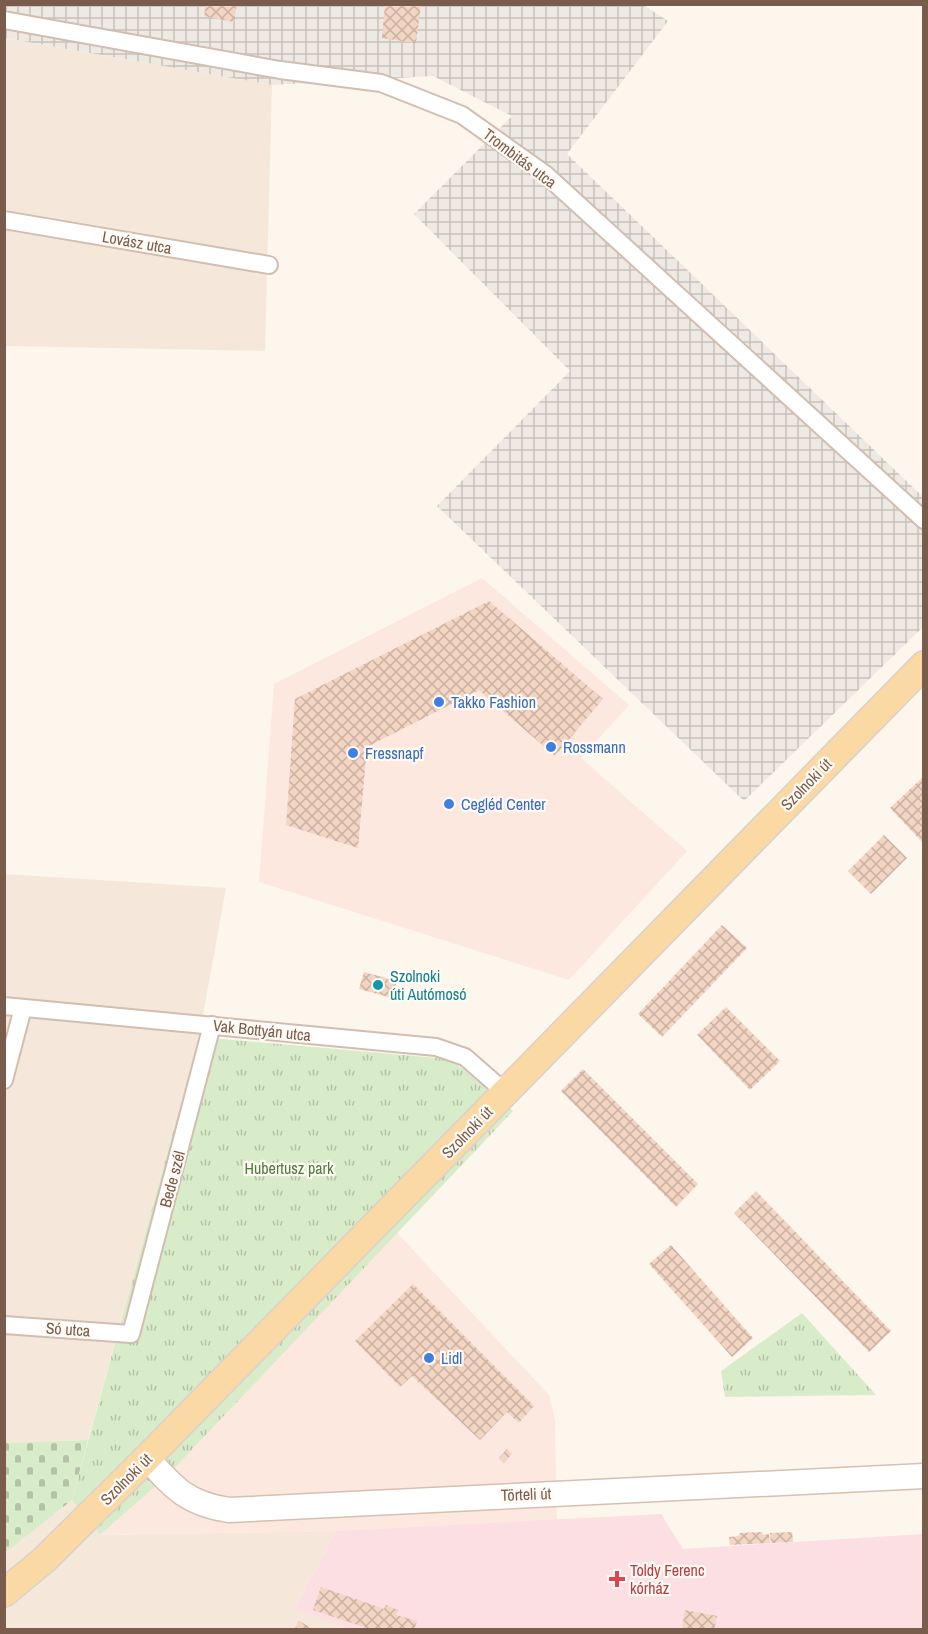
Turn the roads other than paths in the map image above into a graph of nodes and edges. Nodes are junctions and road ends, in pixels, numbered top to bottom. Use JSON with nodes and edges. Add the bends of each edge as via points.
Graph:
{"nodes":[{"id":1,"x":4,"y":20,"type":"edge"},
{"id":2,"x":4,"y":220,"type":"edge"},
{"id":3,"x":269,"y":265,"type":"dead end"},
{"id":4,"x":924,"y":520,"type":"edge"},
{"id":5,"x":924,"y":665,"type":"edge"},
{"id":6,"x":4,"y":1006,"type":"edge"},
{"id":7,"x":23,"y":1008,"type":"junction"},
{"id":8,"x":212,"y":1025,"type":"junction"},
{"id":9,"x":4,"y":1080,"type":"edge"},
{"id":10,"x":505,"y":1092,"type":"junction"},
{"id":11,"x":4,"y":1325,"type":"edge"},
{"id":12,"x":131,"y":1334,"type":"joint"},
{"id":13,"x":147,"y":1458,"type":"junction"},
{"id":14,"x":924,"y":1476,"type":"edge"},
{"id":15,"x":4,"y":1593,"type":"edge"}],
"edges":[{"from":1,"to":4,"type":"street","name":"Trombitás utca","via":[[269,68],[381,83],[462,115],[545,174]]},
{"from":2,"to":3,"type":"street","name":"Lovász utca"},
{"from":5,"to":10,"type":"main road","name":"Szolnoki út"},
{"from":6,"to":7,"type":"street","name":"Vak Bottyán utca"},
{"from":7,"to":8,"type":"street","name":"Vak Bottyán utca"},
{"from":7,"to":9,"type":"street"},
{"from":8,"to":10,"type":"street","name":"Vak Bottyán utca","via":[[436,1047],[465,1057]]},
{"from":8,"to":12,"type":"street","name":"Bede szél"},
{"from":10,"to":13,"type":"main road","name":"Szolnoki út"},
{"from":11,"to":12,"type":"street","name":"Só utca"},
{"from":13,"to":14,"type":"main road","name":"Törteli út","via":[[186,1496],[204,1506],[229,1510]]},
{"from":13,"to":15,"type":"main road","name":"Szolnoki út","via":[[37,1567]]}]}
